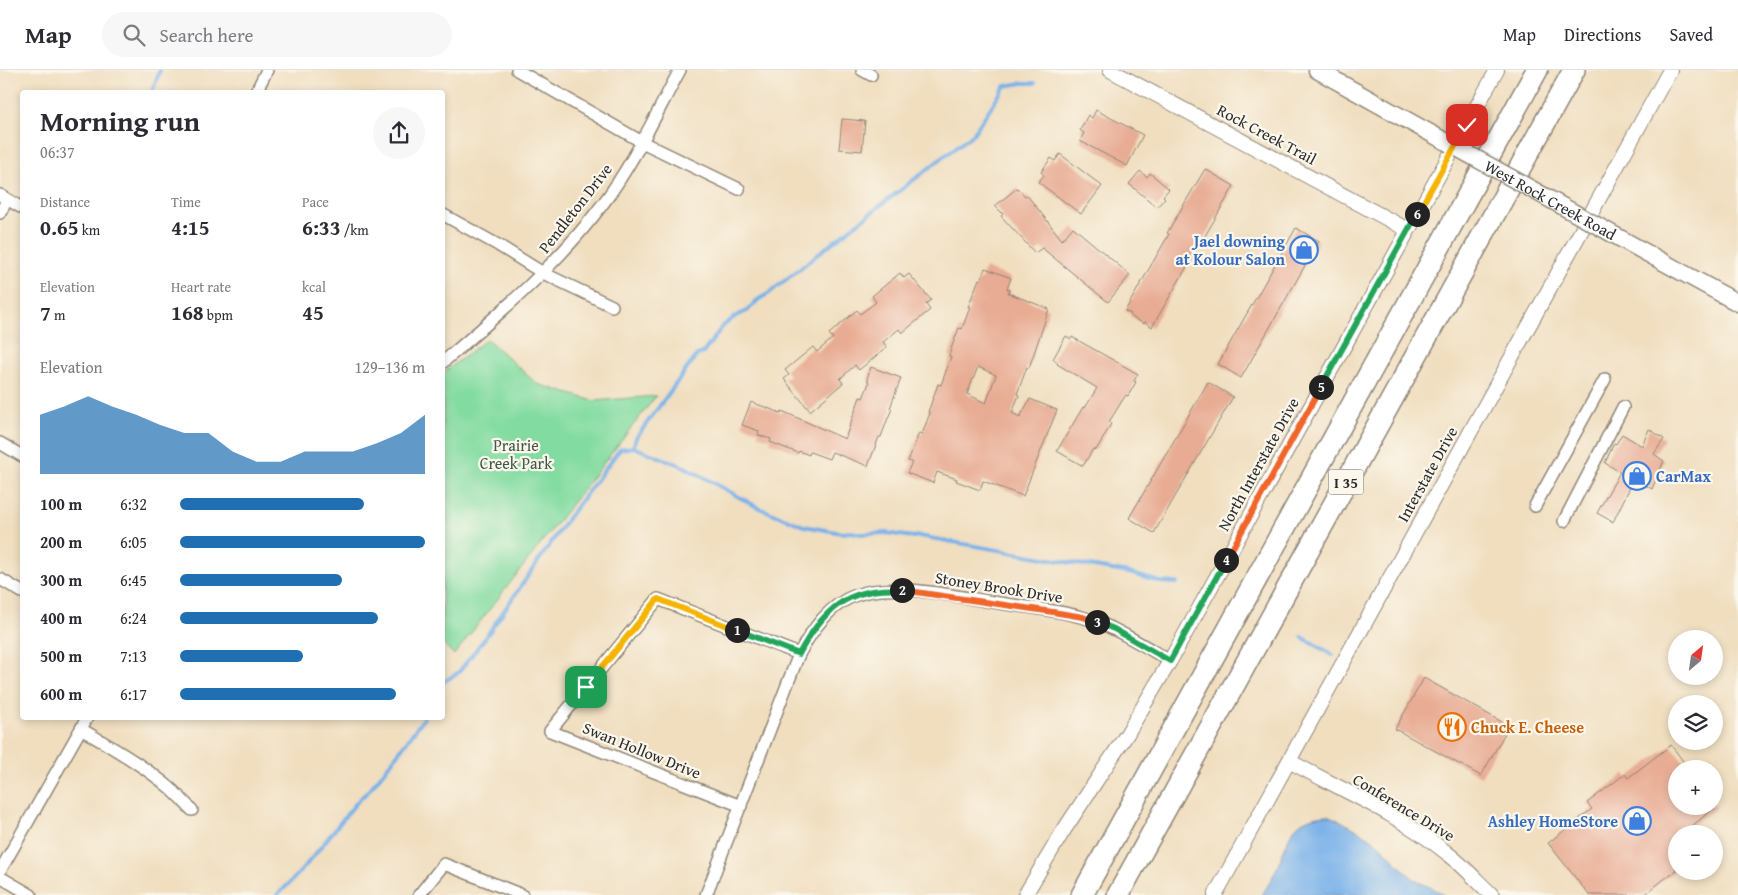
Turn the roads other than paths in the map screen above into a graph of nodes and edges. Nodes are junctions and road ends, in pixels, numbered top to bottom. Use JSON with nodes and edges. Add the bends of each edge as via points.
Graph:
{"nodes":[{"id":1,"x":267,"y":70,"type":"edge"},
{"id":2,"x":518,"y":70,"type":"edge"},
{"id":3,"x":680,"y":70,"type":"edge"},
{"id":4,"x":1110,"y":70,"type":"edge"},
{"id":5,"x":1317,"y":70,"type":"edge"},
{"id":6,"x":1497,"y":70,"type":"edge"},
{"id":7,"x":1537,"y":70,"type":"edge"},
{"id":8,"x":1574,"y":70,"type":"edge"},
{"id":9,"x":1670,"y":70,"type":"edge"},
{"id":10,"x":257,"y":90,"type":"edge"},
{"id":11,"x":642,"y":142,"type":"junction"},
{"id":12,"x":739,"y":189,"type":"dead end"},
{"id":13,"x":4,"y":197,"type":"edge"},
{"id":14,"x":20,"y":207,"type":"edge"},
{"id":15,"x":0,"y":213,"type":"edge"},
{"id":16,"x":445,"y":216,"type":"edge"},
{"id":17,"x":1408,"y":230,"type":"junction"},
{"id":18,"x":543,"y":273,"type":"junction"},
{"id":19,"x":1738,"y":303,"type":"edge"},
{"id":20,"x":612,"y":306,"type":"dead end"},
{"id":21,"x":445,"y":359,"type":"edge"},
{"id":22,"x":1606,"y":379,"type":"dead end"},
{"id":23,"x":1623,"y":407,"type":"dead end"},
{"id":24,"x":0,"y":443,"type":"edge"},
{"id":25,"x":20,"y":455,"type":"edge"},
{"id":26,"x":1535,"y":506,"type":"dead end"},
{"id":27,"x":1564,"y":521,"type":"dead end"},
{"id":28,"x":0,"y":579,"type":"edge"},
{"id":29,"x":20,"y":591,"type":"edge"},
{"id":30,"x":799,"y":654,"type":"junction"},
{"id":31,"x":1170,"y":661,"type":"junction"},
{"id":32,"x":86,"y":720,"type":"edge"},
{"id":33,"x":81,"y":729,"type":"junction"},
{"id":34,"x":1289,"y":761,"type":"junction"},
{"id":35,"x":740,"y":806,"type":"junction"},
{"id":36,"x":192,"y":810,"type":"dead end"},
{"id":37,"x":0,"y":871,"type":"edge"},
{"id":38,"x":0,"y":877,"type":"edge"},
{"id":39,"x":31,"y":895,"type":"edge"},
{"id":40,"x":419,"y":895,"type":"edge"},
{"id":41,"x":522,"y":895,"type":"edge"},
{"id":42,"x":706,"y":895,"type":"edge"},
{"id":43,"x":1025,"y":895,"type":"edge"},
{"id":44,"x":1082,"y":895,"type":"edge"},
{"id":45,"x":1118,"y":895,"type":"edge"},
{"id":46,"x":1215,"y":895,"type":"edge"},
{"id":47,"x":1492,"y":895,"type":"edge"}],
"edges":[{"from":1,"to":10,"type":"street"},
{"from":2,"to":11,"type":"street"},
{"from":3,"to":11,"type":"street","name":"Pendleton Drive"},
{"from":4,"to":17,"type":"street","name":"Rock Creek Trail"},
{"from":5,"to":19,"type":"main road","name":"West Rock Creek Road","bridge":true},
{"from":6,"to":17,"type":"street","name":"North Interstate Drive"},
{"from":7,"to":44,"type":"highway","number":"I 35"},
{"from":8,"to":45,"type":"highway","number":"I 35"},
{"from":9,"to":34,"type":"street","name":"Interstate Drive"},
{"from":11,"to":12,"type":"street"},
{"from":11,"to":18,"type":"street","name":"Pendleton Drive","via":[[603,204]]},
{"from":13,"to":14,"type":"street"},
{"from":13,"to":15,"type":"street"},
{"from":16,"to":18,"type":"street"},
{"from":17,"to":31,"type":"street","name":"North Interstate Drive"},
{"from":18,"to":20,"type":"street"},
{"from":18,"to":21,"type":"street","name":"Pendleton Drive"},
{"from":22,"to":26,"type":"street"},
{"from":23,"to":27,"type":"street"},
{"from":24,"to":25,"type":"street"},
{"from":28,"to":29,"type":"street"},
{"from":30,"to":31,"type":"street","name":"Stoney Brook Drive","via":[[816,626],[838,605],[864,592],[899,590],[1083,617],[1114,629]]},
{"from":30,"to":35,"type":"street","name":"Stoney Brook Drive"},
{"from":30,"to":35,"type":"street","name":"Swan Hollow Drive","via":[[658,599],[550,731]]},
{"from":31,"to":43,"type":"street","name":"North Interstate Drive"},
{"from":32,"to":33,"type":"street"},
{"from":33,"to":36,"type":"street","via":[[169,787]]},
{"from":33,"to":37,"type":"street"},
{"from":34,"to":46,"type":"street","name":"Interstate Drive"},
{"from":34,"to":47,"type":"street","name":"Conference Drive","via":[[1420,833],[1461,864]]},
{"from":35,"to":42,"type":"street","name":"Stoney Brook Drive"},
{"from":38,"to":39,"type":"street"},
{"from":40,"to":41,"type":"street","via":[[444,864]]}]}
